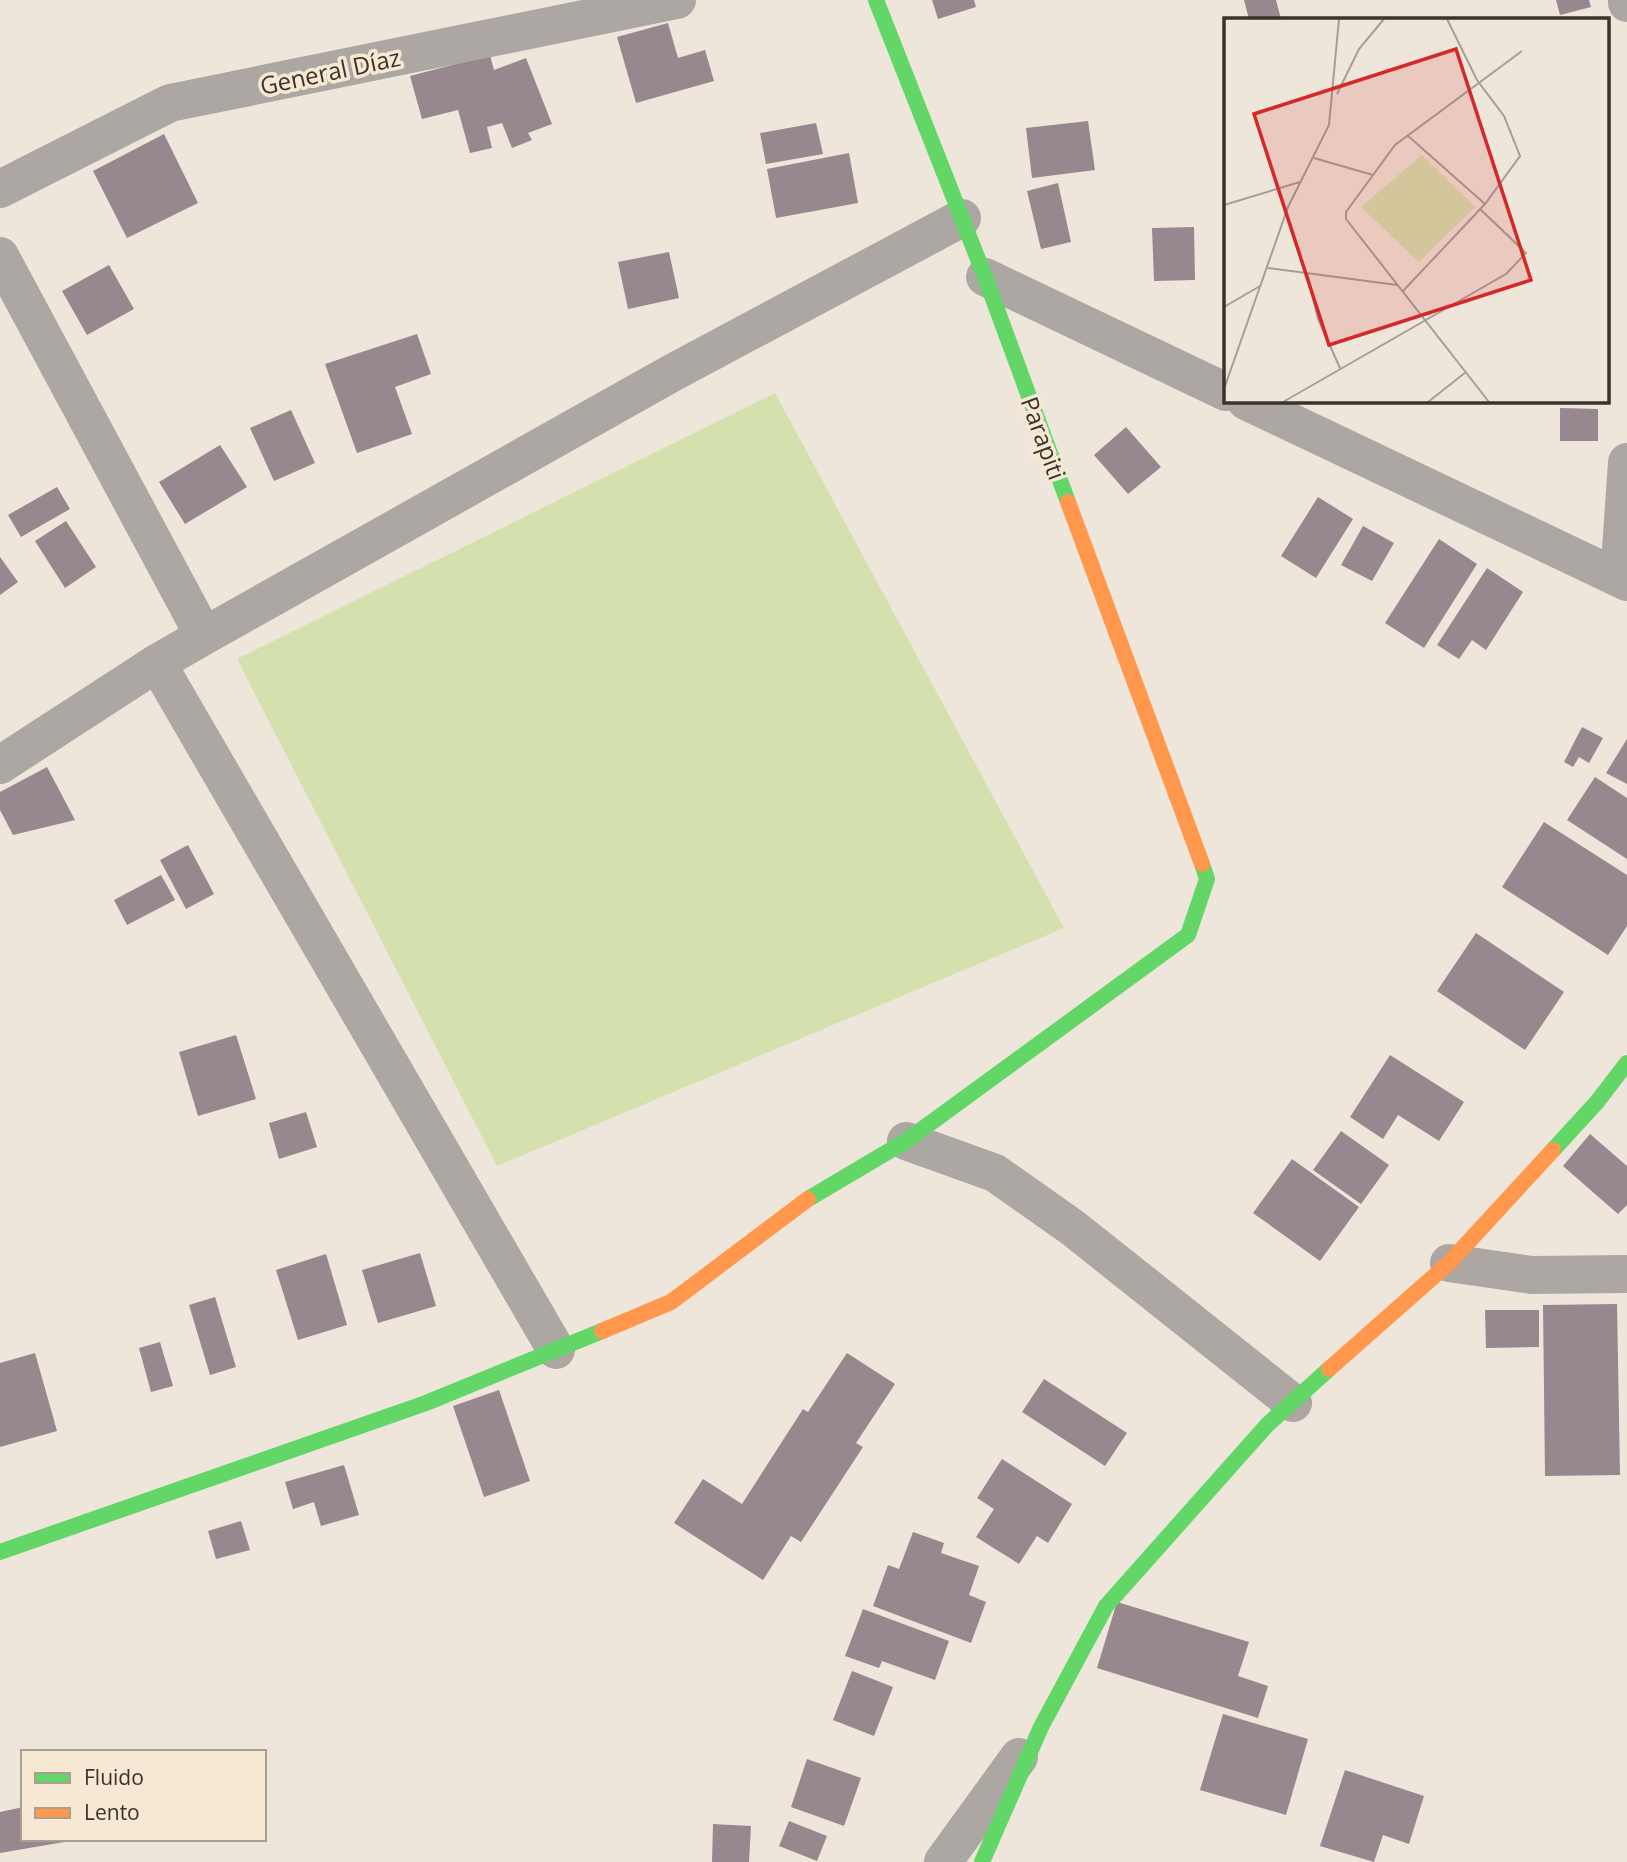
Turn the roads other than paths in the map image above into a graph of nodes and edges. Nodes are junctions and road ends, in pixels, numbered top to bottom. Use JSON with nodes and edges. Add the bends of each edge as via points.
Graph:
{"nodes":[{"id":1,"x":677,"y":0,"type":"edge"},
{"id":2,"x":876,"y":0,"type":"edge"},
{"id":3,"x":0,"y":189,"type":"edge"},
{"id":4,"x":962,"y":218,"type":"junction"},
{"id":5,"x":0,"y":256,"type":"edge"},
{"id":6,"x":985,"y":277,"type":"junction"},
{"id":7,"x":1224,"y":390,"type":"edge"},
{"id":8,"x":1248,"y":402,"type":"edge"},
{"id":9,"x":1627,"y":462,"type":"edge"},
{"id":10,"x":1623,"y":580,"type":"edge"},
{"id":11,"x":204,"y":636,"type":"junction"},
{"id":12,"x":157,"y":663,"type":"junction"},
{"id":13,"x":0,"y":765,"type":"edge"},
{"id":14,"x":1627,"y":1063,"type":"edge"},
{"id":15,"x":906,"y":1140,"type":"junction"},
{"id":16,"x":1449,"y":1262,"type":"junction"},
{"id":17,"x":1627,"y":1274,"type":"edge"},
{"id":18,"x":556,"y":1350,"type":"junction"},
{"id":19,"x":1293,"y":1402,"type":"junction"},
{"id":20,"x":0,"y":1552,"type":"edge"},
{"id":21,"x":1041,"y":1727,"type":"junction"},
{"id":22,"x":943,"y":1862,"type":"edge"},
{"id":23,"x":982,"y":1862,"type":"edge"}],
"edges":[{"from":1,"to":3,"type":"street","name":"General Díaz","via":[[170,103]]},
{"from":2,"to":4,"type":"street","name":"Parapiti"},
{"from":4,"to":6,"type":"street","name":"Parapiti"},
{"from":4,"to":11,"type":"street","via":[[672,373]]},
{"from":5,"to":11,"type":"street"},
{"from":6,"to":7,"type":"street"},
{"from":6,"to":15,"type":"street","name":"Parapiti","via":[[1207,879],[1188,936]]},
{"from":8,"to":10,"type":"street"},
{"from":9,"to":10,"type":"street"},
{"from":11,"to":12,"type":"street"},
{"from":12,"to":13,"type":"street"},
{"from":12,"to":18,"type":"street"},
{"from":14,"to":16,"type":"street","via":[[1597,1102]]},
{"from":15,"to":18,"type":"street","via":[[795,1207],[671,1302]]},
{"from":15,"to":19,"type":"street","via":[[995,1173],[1073,1228]]},
{"from":16,"to":17,"type":"street","via":[[1532,1275]]},
{"from":16,"to":19,"type":"street"},
{"from":18,"to":20,"type":"street","via":[[426,1403]]},
{"from":19,"to":21,"type":"street","via":[[1267,1425],[1105,1606]]},
{"from":21,"to":22,"type":"street"},
{"from":21,"to":23,"type":"street"}]}
